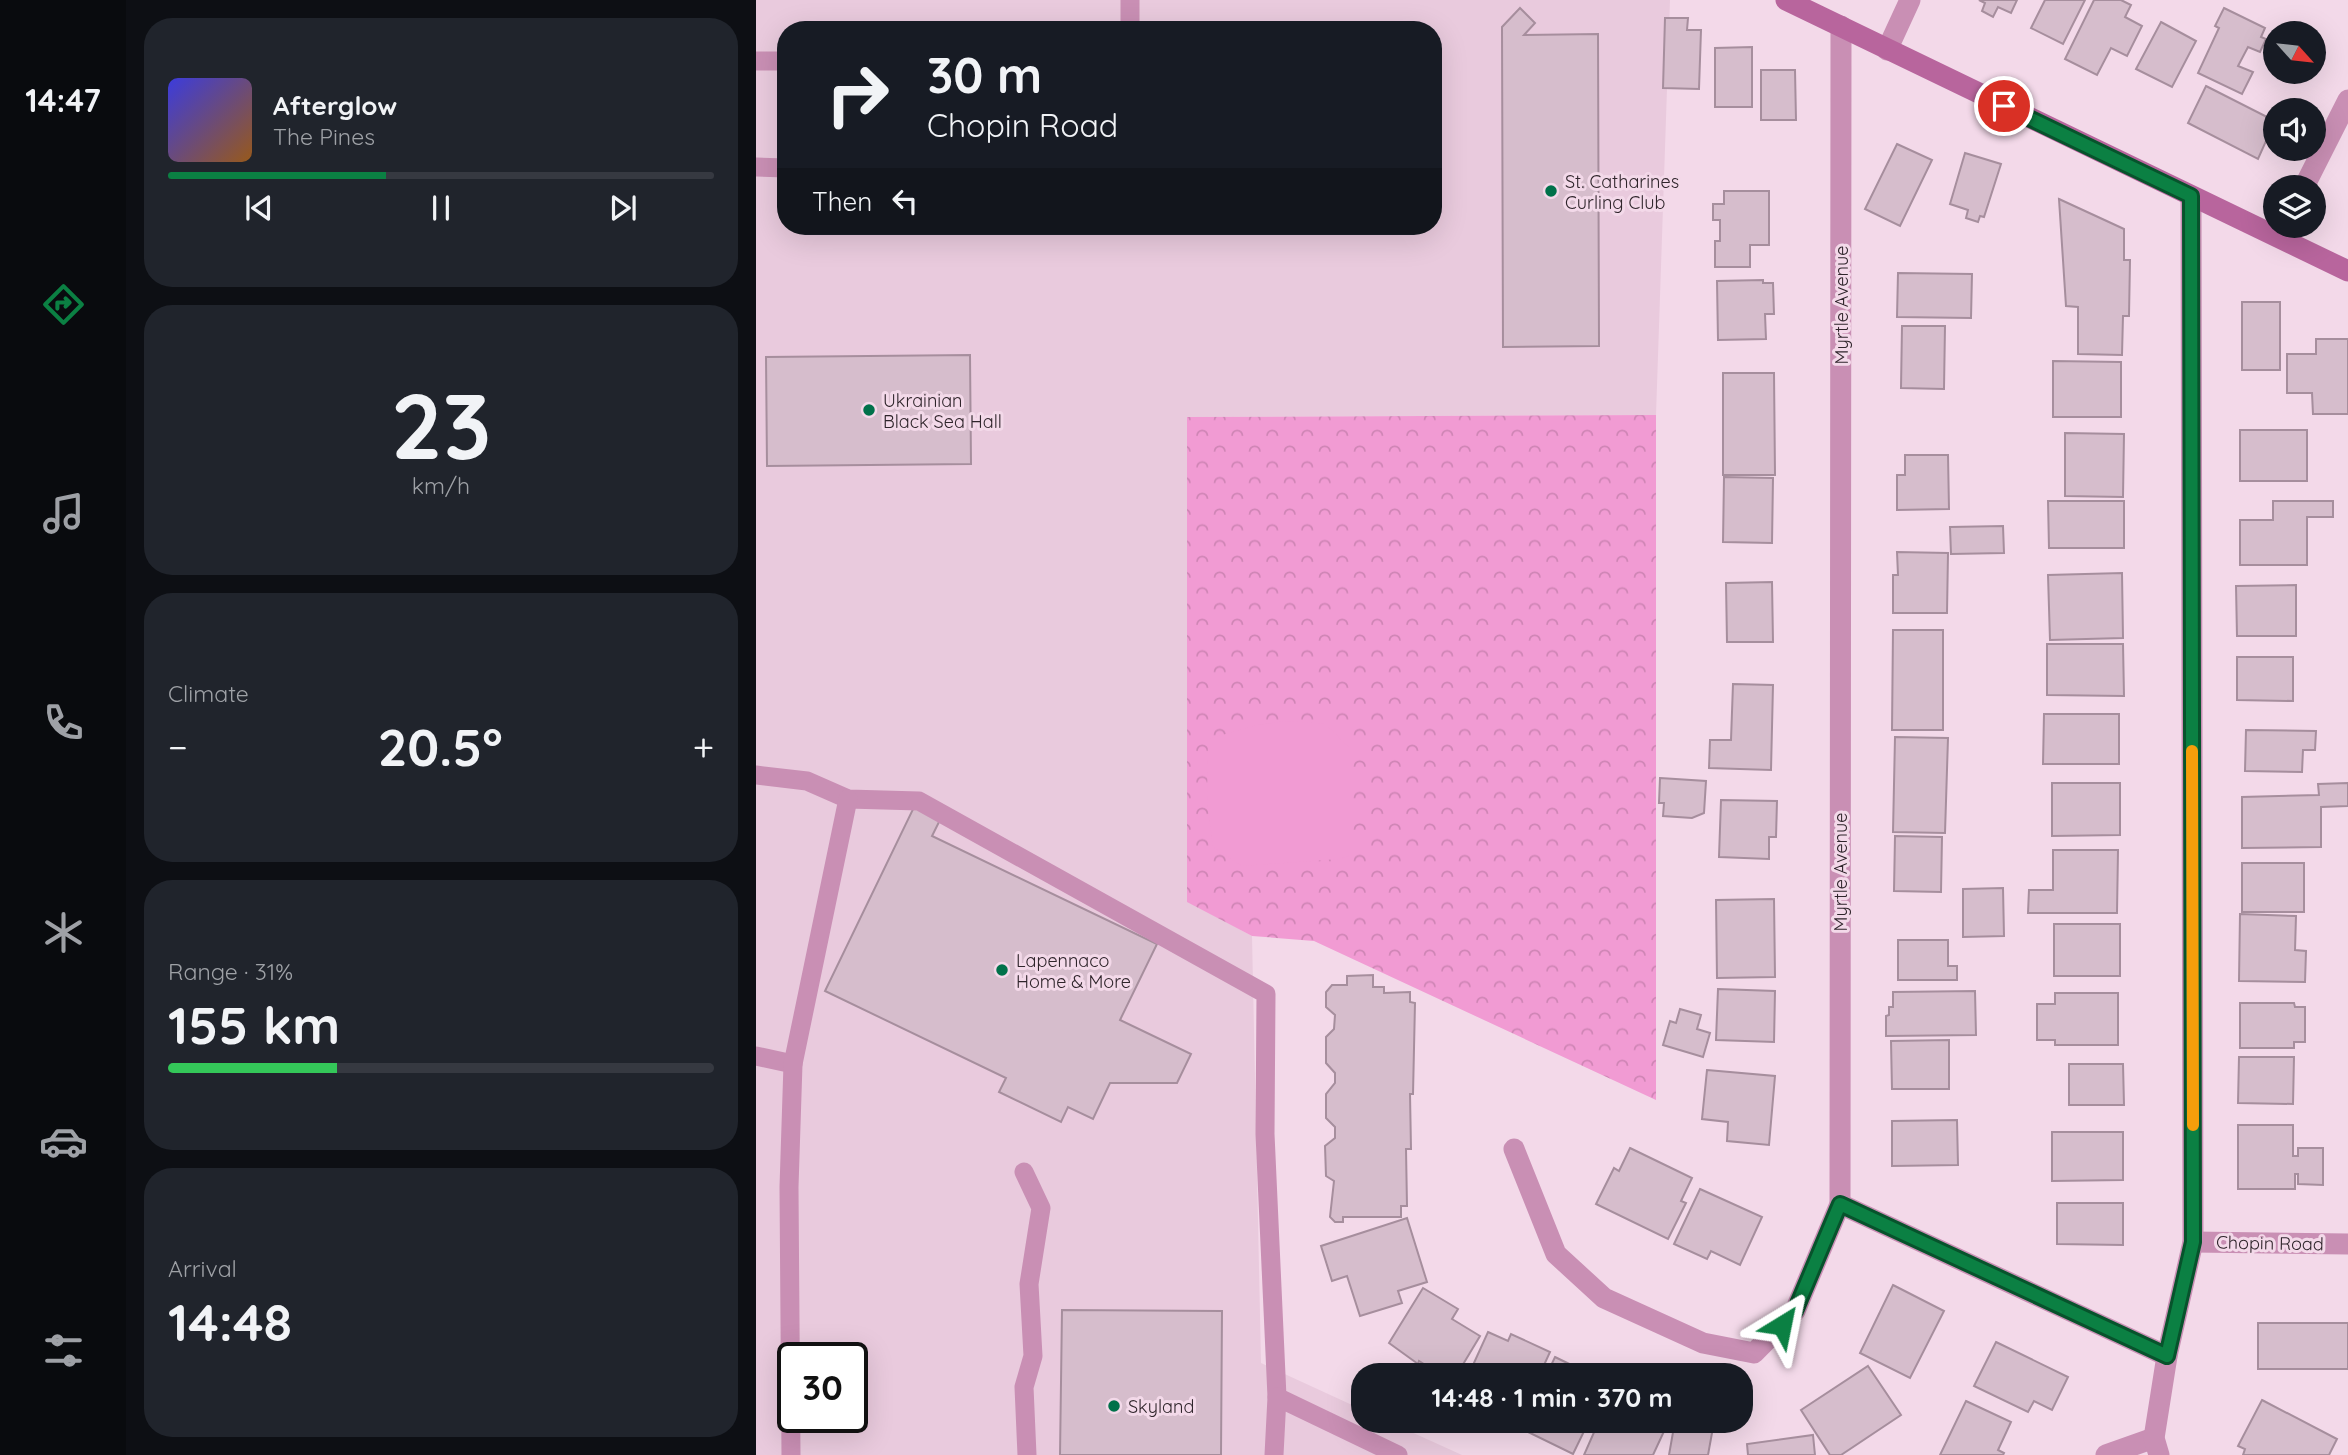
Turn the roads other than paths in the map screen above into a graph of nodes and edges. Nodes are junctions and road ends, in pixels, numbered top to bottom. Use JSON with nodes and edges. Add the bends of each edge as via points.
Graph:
{"nodes":[{"id":1,"x":1130,"y":0,"type":"edge"},
{"id":2,"x":1786,"y":0,"type":"edge"},
{"id":3,"x":1910,"y":0,"type":"edge"},
{"id":4,"x":1130,"y":21,"type":"edge"},
{"id":5,"x":1842,"y":26,"type":"junction"},
{"id":6,"x":1887,"y":50,"type":"junction"},
{"id":7,"x":756,"y":61,"type":"edge"},
{"id":8,"x":777,"y":61,"type":"edge"},
{"id":9,"x":2348,"y":100,"type":"edge"},
{"id":10,"x":756,"y":167,"type":"edge"},
{"id":11,"x":777,"y":167,"type":"edge"},
{"id":12,"x":2310,"y":175,"type":"edge"},
{"id":13,"x":2191,"y":196,"type":"junction"},
{"id":14,"x":2263,"y":224,"type":"edge"},
{"id":15,"x":2292,"y":238,"type":"edge"},
{"id":16,"x":2348,"y":271,"type":"edge"},
{"id":17,"x":756,"y":775,"type":"edge"},
{"id":18,"x":848,"y":799,"type":"junction"},
{"id":19,"x":756,"y":1056,"type":"edge"},
{"id":20,"x":793,"y":1064,"type":"junction"},
{"id":21,"x":1514,"y":1149,"type":"dead end"},
{"id":22,"x":1024,"y":1171,"type":"dead end"},
{"id":23,"x":1840,"y":1204,"type":"junction"},
{"id":24,"x":2193,"y":1242,"type":"junction"},
{"id":25,"x":2348,"y":1244,"type":"edge"},
{"id":26,"x":2167,"y":1356,"type":"junction"},
{"id":27,"x":1277,"y":1397,"type":"junction"},
{"id":28,"x":2157,"y":1447,"type":"edge"},
{"id":29,"x":791,"y":1455,"type":"edge"},
{"id":30,"x":1027,"y":1455,"type":"edge"},
{"id":31,"x":1274,"y":1455,"type":"edge"},
{"id":32,"x":1398,"y":1455,"type":"edge"},
{"id":33,"x":2106,"y":1455,"type":"edge"}],
"edges":[{"from":1,"to":4,"type":"lane"},
{"from":2,"to":5,"type":"street"},
{"from":3,"to":6,"type":"street"},
{"from":5,"to":6,"type":"street"},
{"from":5,"to":23,"type":"street","name":"Myrtle Avenue"},
{"from":6,"to":13,"type":"street"},
{"from":7,"to":8,"type":"lane"},
{"from":9,"to":12,"type":"street"},
{"from":10,"to":11,"type":"lane"},
{"from":13,"to":14,"type":"street"},
{"from":13,"to":24,"type":"street"},
{"from":15,"to":16,"type":"street"},
{"from":17,"to":18,"type":"lane","via":[[807,781]]},
{"from":18,"to":20,"type":"lane"},
{"from":18,"to":27,"type":"lane","via":[[919,801],[1266,993],[1265,1135]]},
{"from":19,"to":20,"type":"lane"},
{"from":20,"to":29,"type":"lane"},
{"from":21,"to":23,"type":"street","name":"Myrtle Avenue","via":[[1556,1254],[1604,1297],[1703,1343],[1754,1353],[1795,1311]]},
{"from":22,"to":30,"type":"lane","via":[[1041,1208],[1029,1284],[1032,1356],[1024,1387]]},
{"from":23,"to":26,"type":"street"},
{"from":24,"to":25,"type":"street","name":"Chopin Road"},
{"from":24,"to":26,"type":"street"},
{"from":26,"to":28,"type":"street"},
{"from":27,"to":31,"type":"lane"},
{"from":27,"to":32,"type":"lane"},
{"from":28,"to":33,"type":"street"}]}
